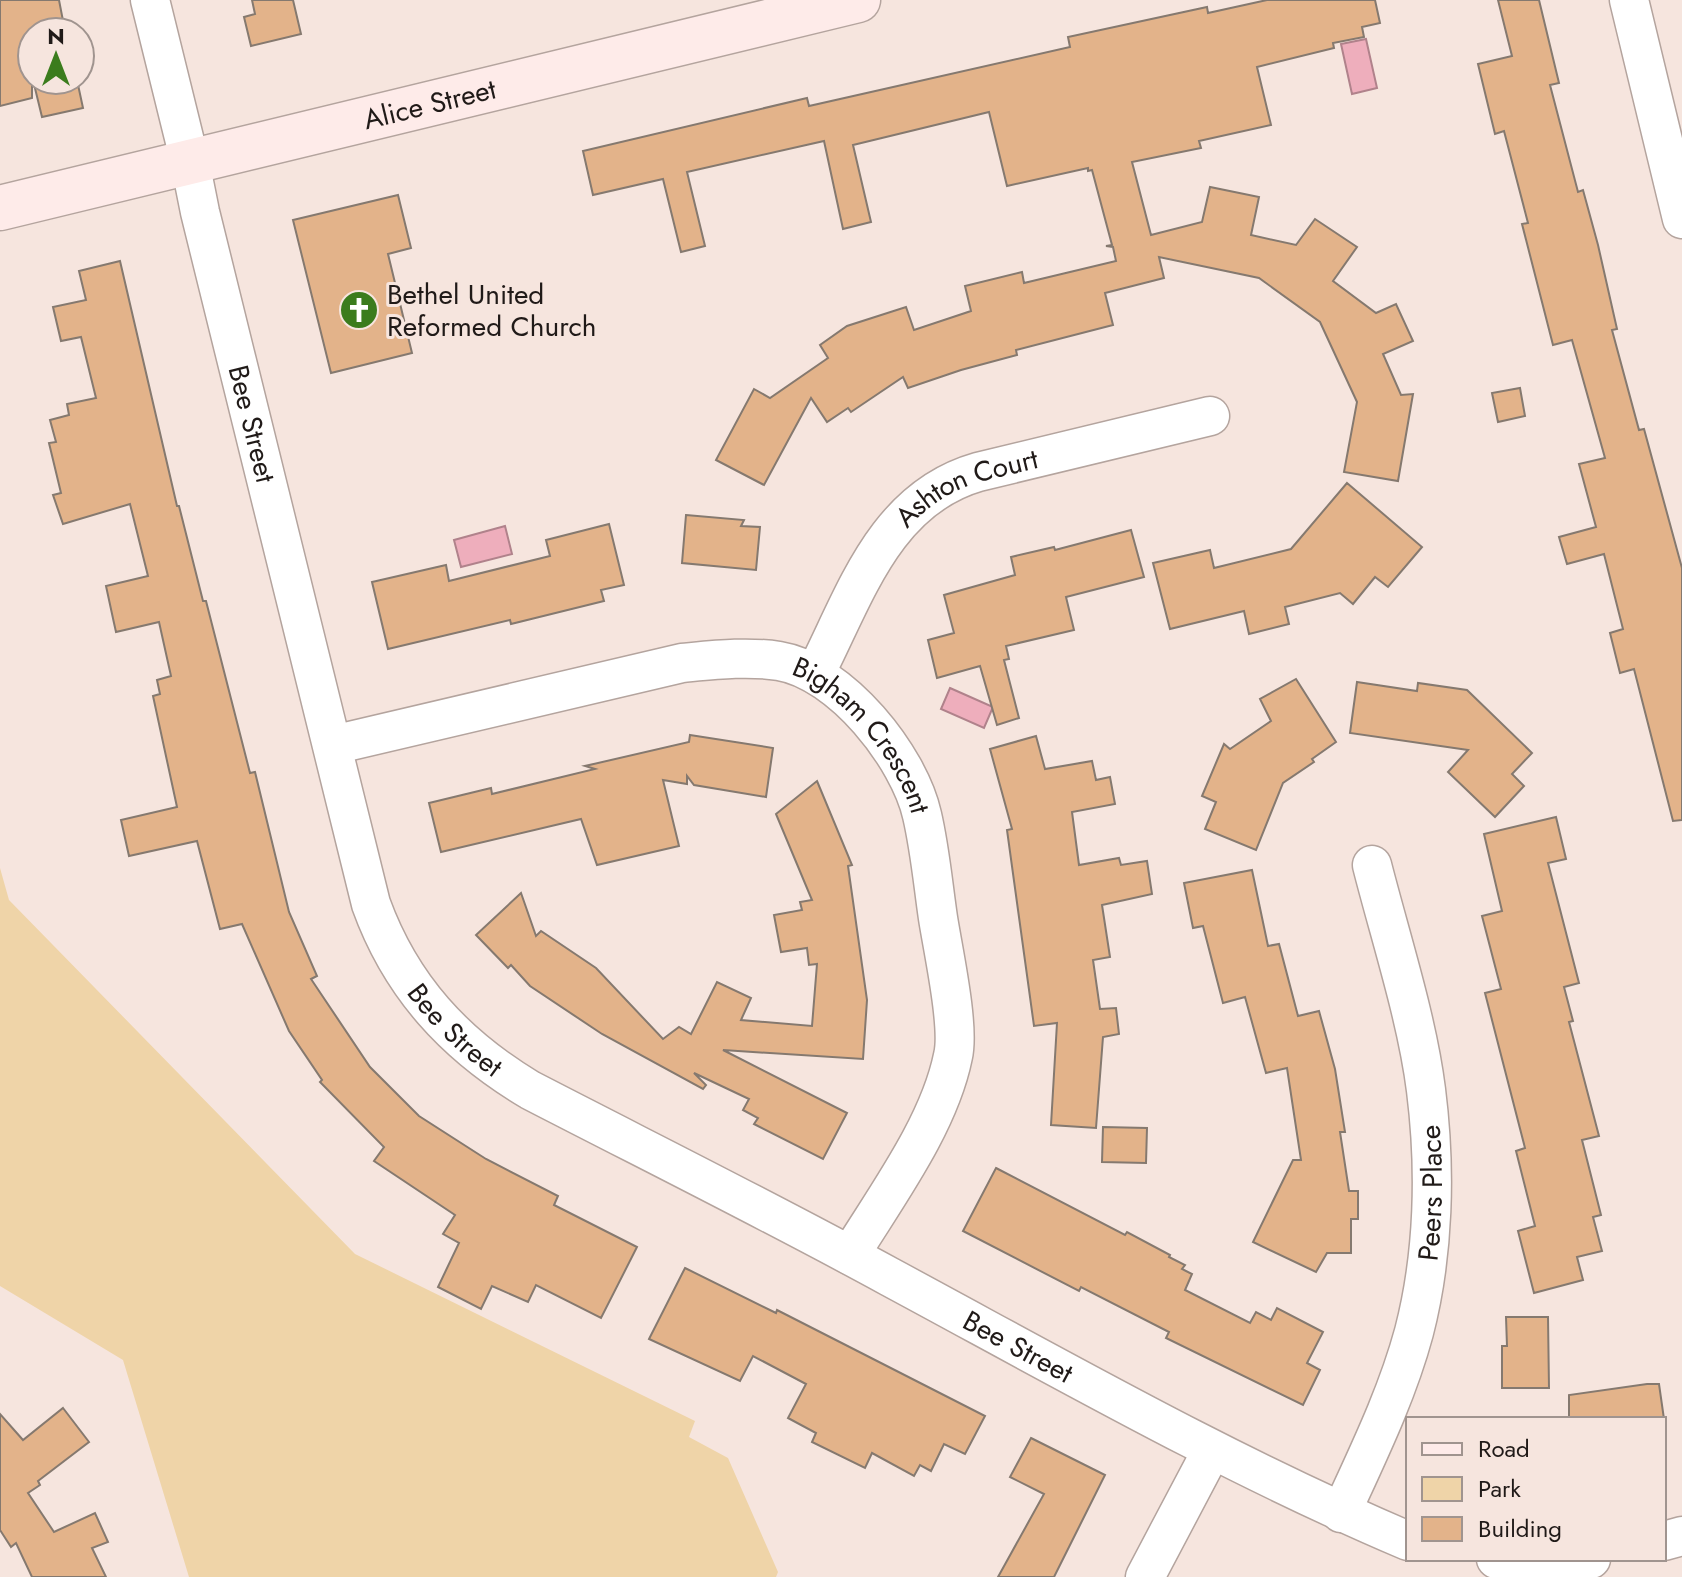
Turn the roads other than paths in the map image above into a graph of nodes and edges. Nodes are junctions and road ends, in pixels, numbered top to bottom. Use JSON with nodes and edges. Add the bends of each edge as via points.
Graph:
{"nodes":[{"id":1,"x":150,"y":0,"type":"edge"},
{"id":2,"x":858,"y":0,"type":"edge"},
{"id":3,"x":1629,"y":0,"type":"edge"},
{"id":4,"x":781,"y":9,"type":"edge"},
{"id":5,"x":190,"y":162,"type":"junction"},
{"id":6,"x":0,"y":208,"type":"edge"},
{"id":7,"x":1682,"y":219,"type":"edge"},
{"id":8,"x":1210,"y":416,"type":"dead end"},
{"id":9,"x":815,"y":674,"type":"junction"},
{"id":10,"x":333,"y":745,"type":"junction"},
{"id":11,"x":1372,"y":865,"type":"dead end"},
{"id":12,"x":850,"y":1255,"type":"junction"},
{"id":13,"x":1212,"y":1450,"type":"junction"},
{"id":14,"x":1341,"y":1513,"type":"junction"},
{"id":15,"x":1406,"y":1540,"type":"edge"},
{"id":16,"x":1515,"y":1561,"type":"edge"},
{"id":17,"x":1571,"y":1567,"type":"edge"},
{"id":18,"x":1145,"y":1577,"type":"edge"}],
"edges":[{"from":1,"to":5,"type":"street","name":"Bee Street"},
{"from":2,"to":4,"type":"street","name":"Alice Street"},
{"from":3,"to":7,"type":"street"},
{"from":4,"to":5,"type":"street","name":"Alice Street"},
{"from":5,"to":6,"type":"street","name":"Alice Street"},
{"from":5,"to":10,"type":"street","name":"Bee Street"},
{"from":8,"to":9,"type":"street","name":"Ashton Court","via":[[956,478],[927,496],[882,541]]},
{"from":9,"to":10,"type":"street","name":"Bigham Crescent","via":[[780,661],[682,663]]},
{"from":9,"to":12,"type":"street","name":"Bigham Crescent","via":[[883,737],[916,794],[954,1041],[945,1088],[930,1122]]},
{"from":10,"to":12,"type":"street","name":"Bee Street","via":[[380,929],[414,989],[440,1021],[487,1064],[527,1088]]},
{"from":11,"to":14,"type":"street","name":"Peers Place","via":[[1426,1088],[1430,1205],[1426,1273],[1414,1331],[1397,1386]]},
{"from":12,"to":13,"type":"street","name":"Bee Street"},
{"from":13,"to":14,"type":"street","name":"Bee Street"},
{"from":13,"to":18,"type":"street"},
{"from":14,"to":15,"type":"street","name":"Bee Street"},
{"from":16,"to":17,"type":"street"}]}
